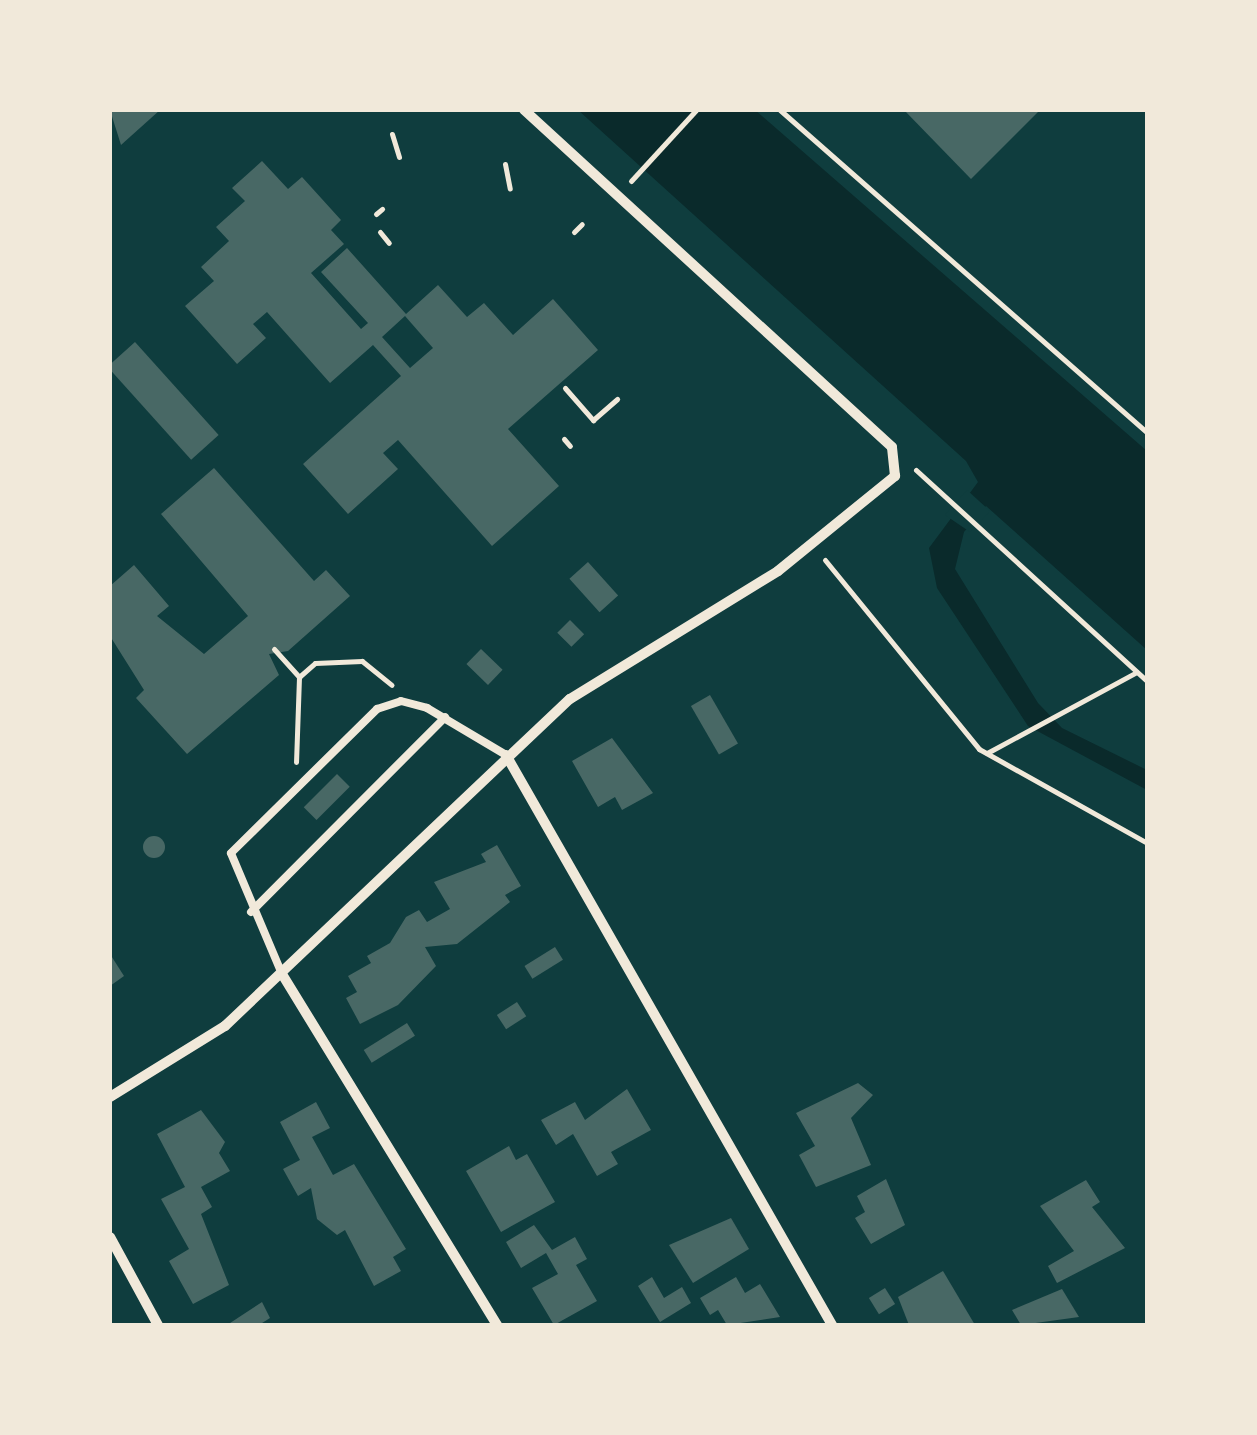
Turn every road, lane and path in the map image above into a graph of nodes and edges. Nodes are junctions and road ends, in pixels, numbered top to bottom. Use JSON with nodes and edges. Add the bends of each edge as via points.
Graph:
{"nodes":[{"id":1,"x":524,"y":110,"type":"edge"},
{"id":2,"x":696,"y":110,"type":"edge"},
{"id":3,"x":780,"y":110,"type":"edge"},
{"id":4,"x":392,"y":134,"type":"dead end"},
{"id":5,"x":399,"y":158,"type":"dead end"},
{"id":6,"x":506,"y":164,"type":"dead end"},
{"id":7,"x":510,"y":189,"type":"dead end"},
{"id":8,"x":618,"y":195,"type":"junction"},
{"id":9,"x":582,"y":224,"type":"dead end"},
{"id":10,"x":380,"y":232,"type":"dead end"},
{"id":11,"x":574,"y":232,"type":"dead end"},
{"id":12,"x":389,"y":242,"type":"dead end"},
{"id":13,"x":566,"y":388,"type":"dead end"},
{"id":14,"x":616,"y":399,"type":"dead end"},
{"id":15,"x":1147,"y":432,"type":"edge"},
{"id":16,"x":564,"y":439,"type":"dead end"},
{"id":17,"x":570,"y":446,"type":"dead end"},
{"id":18,"x":892,"y":447,"type":"junction"},
{"id":19,"x":812,"y":544,"type":"junction"},
{"id":20,"x":274,"y":649,"type":"dead end"},
{"id":21,"x":1137,"y":672,"type":"junction"},
{"id":22,"x":300,"y":678,"type":"junction"},
{"id":23,"x":1147,"y":680,"type":"edge"},
{"id":24,"x":409,"y":701,"type":"junction"},
{"id":25,"x":445,"y":717,"type":"junction"},
{"id":26,"x":986,"y":753,"type":"junction"},
{"id":27,"x":506,"y":756,"type":"junction"},
{"id":28,"x":294,"y":793,"type":"junction"},
{"id":29,"x":1147,"y":844,"type":"edge"},
{"id":30,"x":250,"y":912,"type":"junction"},
{"id":31,"x":282,"y":974,"type":"junction"},
{"id":32,"x":110,"y":1097,"type":"edge"},
{"id":33,"x":110,"y":1237,"type":"edge"},
{"id":34,"x":158,"y":1325,"type":"edge"},
{"id":35,"x":498,"y":1325,"type":"edge"},
{"id":36,"x":832,"y":1325,"type":"edge"}],
"edges":[{"from":1,"to":8,"type":"street"},
{"from":2,"to":8,"type":"path"},
{"from":3,"to":15,"type":"path"},
{"from":4,"to":5,"type":"path"},
{"from":6,"to":7,"type":"path"},
{"from":8,"to":18,"type":"street"},
{"from":9,"to":11,"type":"path"},
{"from":10,"to":12,"type":"path"},
{"from":13,"to":14,"type":"path","via":[[593,420]]},
{"from":16,"to":17,"type":"path"},
{"from":18,"to":19,"type":"street","via":[[896,476]]},
{"from":18,"to":21,"type":"path"},
{"from":19,"to":26,"type":"path"},
{"from":19,"to":27,"type":"street","via":[[570,699]]},
{"from":20,"to":22,"type":"path"},
{"from":21,"to":23,"type":"path"},
{"from":21,"to":26,"type":"path"},
{"from":22,"to":24,"type":"path","via":[[315,663],[362,661]]},
{"from":22,"to":28,"type":"path"},
{"from":24,"to":25,"type":"lane"},
{"from":24,"to":28,"type":"lane","via":[[377,709]]},
{"from":25,"to":27,"type":"lane"},
{"from":25,"to":30,"type":"lane"},
{"from":26,"to":29,"type":"path"},
{"from":27,"to":31,"type":"street"},
{"from":27,"to":36,"type":"street"},
{"from":28,"to":30,"type":"lane","via":[[232,853]]},
{"from":30,"to":31,"type":"lane"},
{"from":31,"to":32,"type":"street","via":[[225,1026]]},
{"from":31,"to":35,"type":"street"},
{"from":33,"to":34,"type":"street"}]}
